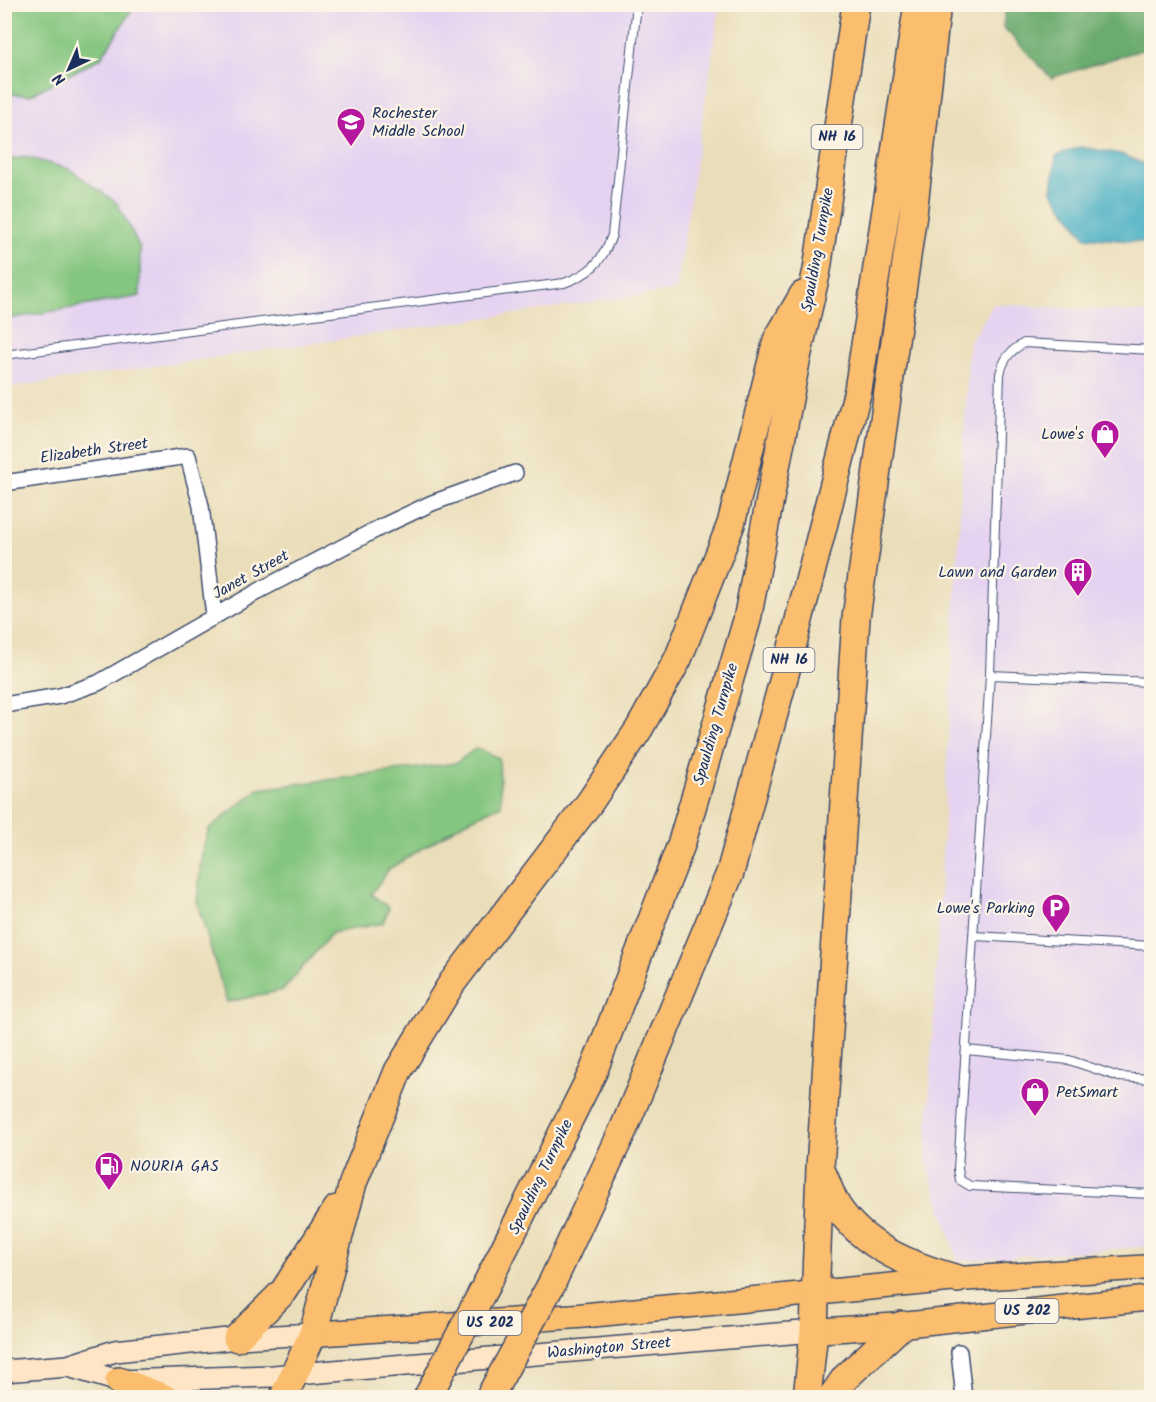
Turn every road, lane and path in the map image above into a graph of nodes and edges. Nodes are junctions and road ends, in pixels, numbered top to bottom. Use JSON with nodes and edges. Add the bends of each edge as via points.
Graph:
{"nodes":[{"id":1,"x":637,"y":4,"type":"edge"},
{"id":2,"x":856,"y":4,"type":"edge"},
{"id":3,"x":918,"y":4,"type":"edge"},
{"id":4,"x":937,"y":4,"type":"edge"},
{"id":5,"x":817,"y":270,"type":"junction"},
{"id":6,"x":1152,"y":350,"type":"edge"},
{"id":7,"x":4,"y":356,"type":"edge"},
{"id":8,"x":515,"y":473,"type":"dead end"},
{"id":9,"x":4,"y":483,"type":"edge"},
{"id":10,"x":214,"y":616,"type":"junction"},
{"id":11,"x":990,"y":675,"type":"junction"},
{"id":12,"x":1152,"y":682,"type":"edge"},
{"id":13,"x":4,"y":705,"type":"edge"},
{"id":14,"x":974,"y":936,"type":"junction"},
{"id":15,"x":1152,"y":946,"type":"edge"},
{"id":16,"x":966,"y":1050,"type":"junction"},
{"id":17,"x":1152,"y":1079,"type":"edge"},
{"id":18,"x":820,"y":1168,"type":"junction"},
{"id":19,"x":353,"y":1183,"type":"junction"},
{"id":20,"x":1152,"y":1194,"type":"edge"},
{"id":21,"x":1152,"y":1266,"type":"edge"},
{"id":22,"x":958,"y":1279,"type":"junction"},
{"id":23,"x":813,"y":1294,"type":"junction"},
{"id":24,"x":1152,"y":1298,"type":"edge"},
{"id":25,"x":902,"y":1325,"type":"junction"},
{"id":26,"x":814,"y":1332,"type":"junction"},
{"id":27,"x":313,"y":1334,"type":"junction"},
{"id":28,"x":237,"y":1338,"type":"junction"},
{"id":29,"x":959,"y":1352,"type":"dead end"},
{"id":30,"x":68,"y":1366,"type":"junction"},
{"id":31,"x":4,"y":1371,"type":"edge"},
{"id":32,"x":119,"y":1382,"type":"junction"},
{"id":33,"x":289,"y":1386,"type":"edge"},
{"id":34,"x":164,"y":1398,"type":"edge"},
{"id":35,"x":427,"y":1398,"type":"edge"},
{"id":36,"x":489,"y":1398,"type":"edge"},
{"id":37,"x":807,"y":1398,"type":"edge"},
{"id":38,"x":831,"y":1398,"type":"edge"},
{"id":39,"x":964,"y":1398,"type":"edge"}],
"edges":[{"from":1,"to":7,"type":"lane","via":[[612,235],[599,262],[580,278]]},
{"from":2,"to":5,"type":"highway","name":"Spaulding Turnpike","number":"NH 16"},
{"from":3,"to":36,"type":"highway","number":"NH 16","bridge":true,"via":[[858,390],[730,873],[624,1128],[552,1283]]},
{"from":4,"to":18,"type":"highway","via":[[913,214],[856,618]]},
{"from":5,"to":19,"type":"highway","via":[[777,340],[731,524],[678,659],[639,729],[590,802],[435,1008],[398,1071]]},
{"from":5,"to":35,"type":"highway","name":"Spaulding Turnpike","number":"NH 16","bridge":true,"via":[[747,620],[681,845],[593,1072]]},
{"from":6,"to":11,"type":"lane","via":[[1024,344],[1004,359],[1000,374]]},
{"from":8,"to":10,"type":"street","name":"Janet Street","via":[[432,503],[381,527]]},
{"from":9,"to":10,"type":"street","name":"Elizabeth Street","via":[[188,456],[201,506]]},
{"from":10,"to":13,"type":"street","name":"Janet Street","via":[[98,683],[60,696]]},
{"from":11,"to":12,"type":"lane"},
{"from":11,"to":14,"type":"lane"},
{"from":14,"to":15,"type":"lane"},
{"from":14,"to":16,"type":"lane"},
{"from":16,"to":17,"type":"lane","via":[[1070,1060],[1119,1077]]},
{"from":16,"to":20,"type":"lane","via":[[960,1179],[970,1186]]},
{"from":18,"to":22,"type":"highway","via":[[837,1206],[872,1243],[927,1270]]},
{"from":18,"to":23,"type":"highway"},
{"from":19,"to":27,"type":"highway"},
{"from":19,"to":28,"type":"highway","via":[[284,1291]]},
{"from":21,"to":22,"type":"main road","name":"Washington Street","number":"US 202"},
{"from":22,"to":23,"type":"main road","name":"Washington Street","number":"US 202"},
{"from":23,"to":26,"type":"highway"},
{"from":23,"to":27,"type":"main road","name":"Washington Street","number":"US 202","via":[[578,1316]]},
{"from":24,"to":25,"type":"main road","name":"Washington Street","number":"US 202"},
{"from":25,"to":26,"type":"main road","name":"Washington Street"},
{"from":25,"to":38,"type":"highway","via":[[852,1371]]},
{"from":26,"to":33,"type":"main road","name":"Washington Street"},
{"from":26,"to":37,"type":"highway"},
{"from":27,"to":28,"type":"main road","name":"Washington Street"},
{"from":27,"to":33,"type":"highway"},
{"from":28,"to":30,"type":"main road","name":"Washington Street","via":[[115,1351]]},
{"from":29,"to":39,"type":"street"},
{"from":30,"to":31,"type":"main road","name":"Washington Street"},
{"from":30,"to":32,"type":"main road","name":"Washington Street"},
{"from":32,"to":33,"type":"main road","name":"Washington Street"},
{"from":32,"to":34,"type":"highway"}]}
